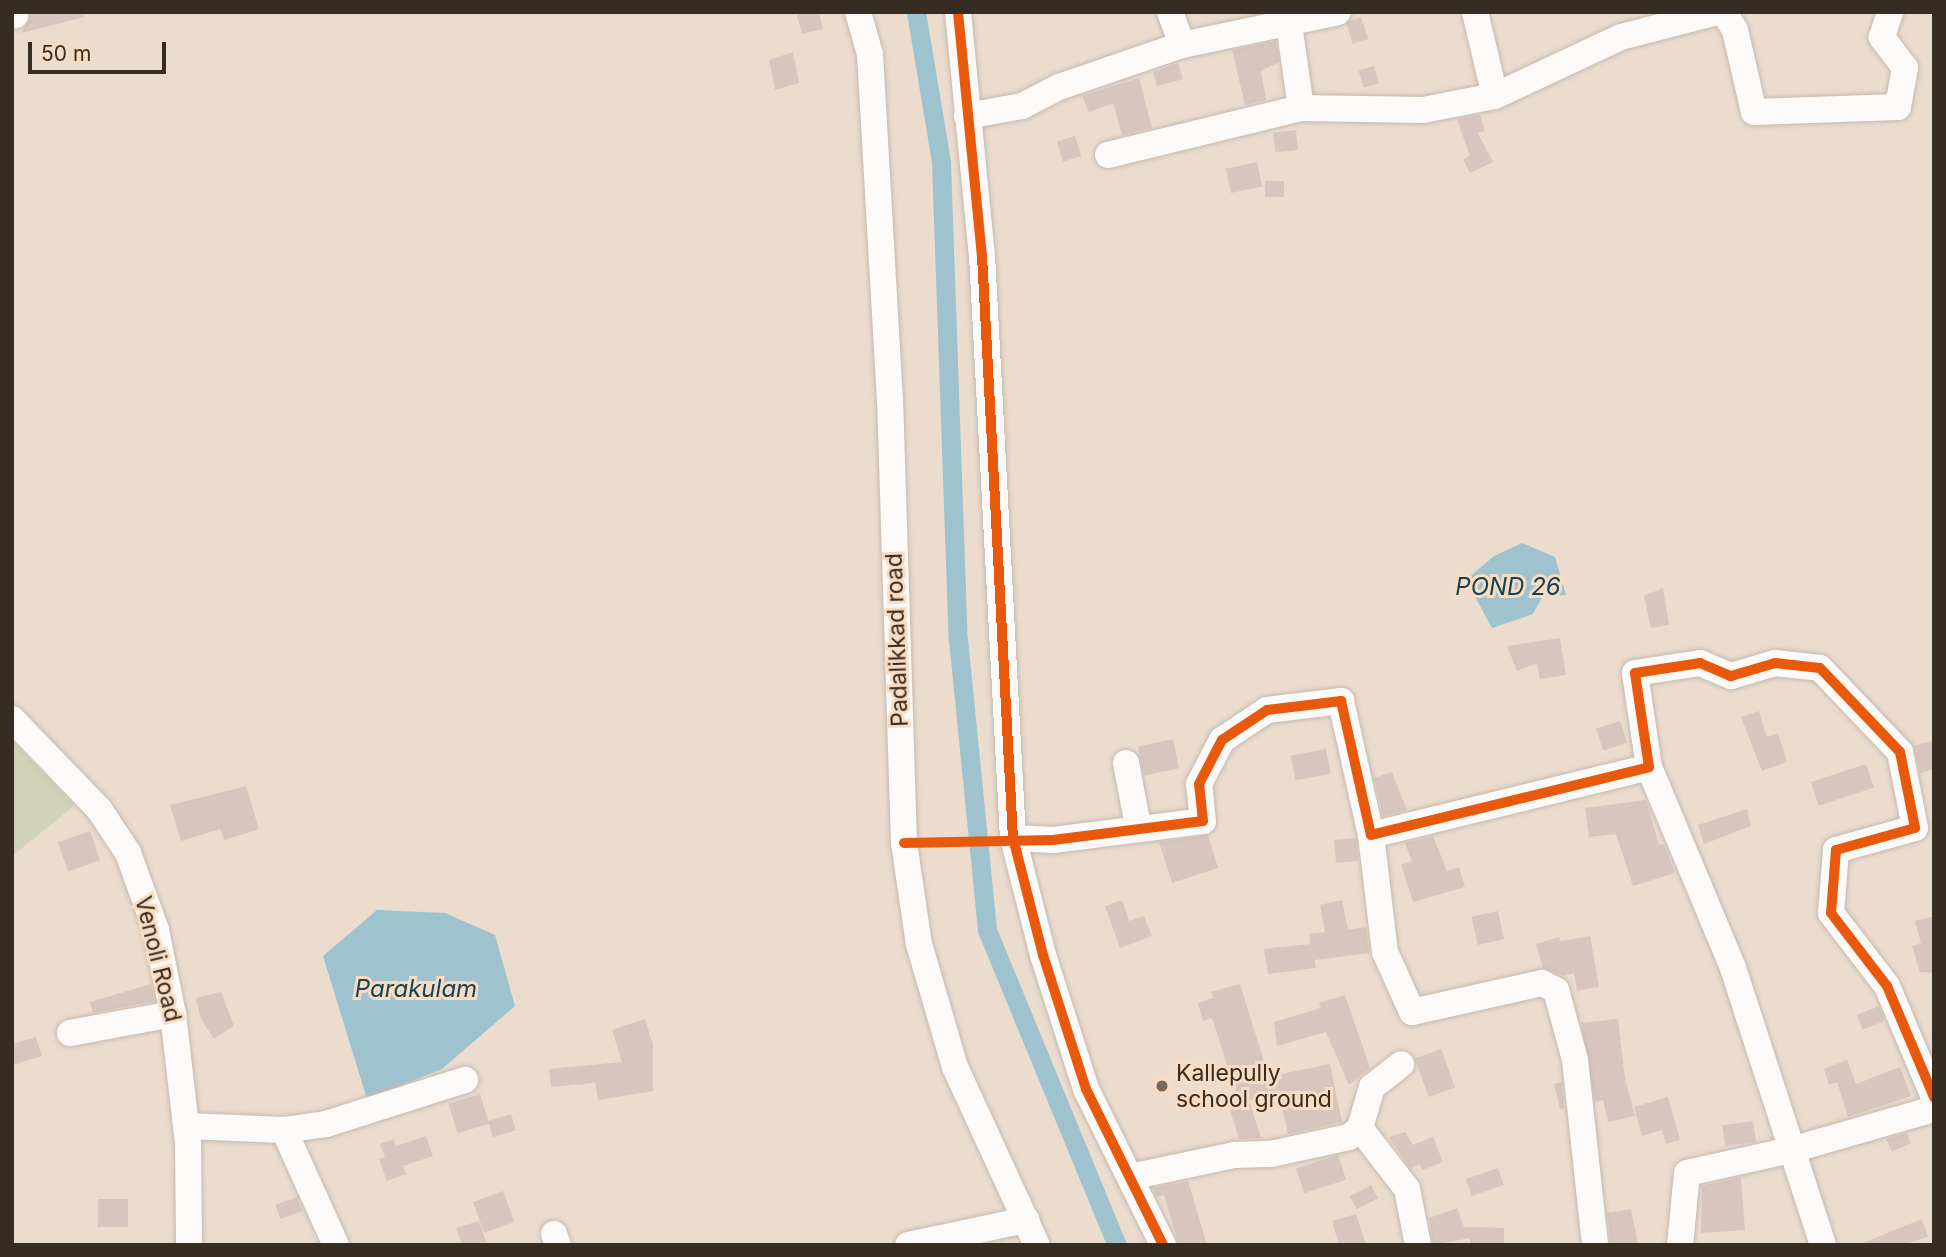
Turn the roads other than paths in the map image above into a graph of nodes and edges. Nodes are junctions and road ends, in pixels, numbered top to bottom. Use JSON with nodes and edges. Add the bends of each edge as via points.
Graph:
{"nodes":[{"id":1,"x":858,"y":12,"type":"edge"},
{"id":2,"x":958,"y":12,"type":"edge"},
{"id":3,"x":1170,"y":12,"type":"edge"},
{"id":4,"x":1338,"y":12,"type":"edge"},
{"id":5,"x":1475,"y":12,"type":"edge"},
{"id":6,"x":1717,"y":12,"type":"edge"},
{"id":7,"x":1724,"y":12,"type":"edge"},
{"id":8,"x":1890,"y":12,"type":"edge"},
{"id":9,"x":1289,"y":24,"type":"junction"},
{"id":10,"x":1182,"y":45,"type":"junction"},
{"id":11,"x":1495,"y":96,"type":"junction"},
{"id":12,"x":1301,"y":108,"type":"junction"},
{"id":13,"x":967,"y":116,"type":"junction"},
{"id":14,"x":1108,"y":155,"type":"dead end"},
{"id":15,"x":12,"y":719,"type":"edge"},
{"id":16,"x":1126,"y":763,"type":"dead end"},
{"id":17,"x":1649,"y":767,"type":"junction"},
{"id":18,"x":1138,"y":827,"type":"junction"},
{"id":19,"x":1371,"y":835,"type":"junction"},
{"id":20,"x":1013,"y":838,"type":"junction"},
{"id":21,"x":173,"y":1014,"type":"junction"},
{"id":22,"x":70,"y":1033,"type":"dead end"},
{"id":23,"x":1401,"y":1064,"type":"dead end"},
{"id":24,"x":465,"y":1080,"type":"dead end"},
{"id":25,"x":1934,"y":1097,"type":"edge"},
{"id":26,"x":1934,"y":1109,"type":"edge"},
{"id":27,"x":186,"y":1126,"type":"junction"},
{"id":28,"x":1360,"y":1129,"type":"junction"},
{"id":29,"x":284,"y":1130,"type":"junction"},
{"id":30,"x":1795,"y":1149,"type":"junction"},
{"id":31,"x":1130,"y":1177,"type":"junction"},
{"id":32,"x":1026,"y":1220,"type":"junction"},
{"id":33,"x":189,"y":1245,"type":"edge"},
{"id":34,"x":336,"y":1245,"type":"edge"},
{"id":35,"x":908,"y":1245,"type":"edge"},
{"id":36,"x":1037,"y":1245,"type":"edge"},
{"id":37,"x":1163,"y":1245,"type":"edge"},
{"id":38,"x":1418,"y":1245,"type":"edge"},
{"id":39,"x":1595,"y":1245,"type":"edge"},
{"id":40,"x":1681,"y":1245,"type":"edge"},
{"id":41,"x":1823,"y":1245,"type":"edge"}],
"edges":[{"from":1,"to":32,"type":"street","name":"Padalikkad road","via":[[870,54],[890,398],[904,843],[919,944],[955,1067]]},
{"from":2,"to":13,"type":"street"},
{"from":3,"to":10,"type":"street"},
{"from":4,"to":9,"type":"street"},
{"from":5,"to":11,"type":"street"},
{"from":6,"to":11,"type":"street","via":[[1621,37]]},
{"from":7,"to":8,"type":"street","via":[[1735,30],[1754,112],[1898,107],[1905,68],[1882,37]]},
{"from":9,"to":10,"type":"street"},
{"from":9,"to":12,"type":"street"},
{"from":10,"to":13,"type":"street","via":[[1059,87],[1022,106]]},
{"from":11,"to":12,"type":"street","via":[[1423,110]]},
{"from":12,"to":14,"type":"street"},
{"from":13,"to":20,"type":"street","via":[[982,255]]},
{"from":15,"to":21,"type":"street","name":"Venoli Road","via":[[99,809],[128,853],[156,930]]},
{"from":16,"to":18,"type":"street"},
{"from":17,"to":19,"type":"street"},
{"from":17,"to":25,"type":"street","via":[[1635,673],[1700,663],[1731,676],[1775,663],[1820,668],[1900,752],[1915,828],[1836,850],[1831,913],[1887,986]]},
{"from":17,"to":30,"type":"street","via":[[1733,968]]},
{"from":18,"to":19,"type":"street","via":[[1203,821],[1199,784],[1222,740],[1267,710],[1341,701]]},
{"from":18,"to":20,"type":"street","via":[[1053,840]]},
{"from":19,"to":39,"type":"street","via":[[1385,952],[1412,1012],[1542,983],[1556,990],[1575,1060]]},
{"from":20,"to":31,"type":"street","via":[[1043,955],[1086,1089]]},
{"from":21,"to":22,"type":"street"},
{"from":21,"to":27,"type":"street","name":"Venoli Road"},
{"from":23,"to":28,"type":"street","via":[[1373,1087]]},
{"from":24,"to":29,"type":"street","via":[[326,1124]]},
{"from":26,"to":30,"type":"street"},
{"from":27,"to":29,"type":"street"},
{"from":27,"to":33,"type":"street","name":"Venoli Road"},
{"from":28,"to":31,"type":"street","via":[[1349,1136],[1271,1154],[1234,1155]]},
{"from":28,"to":38,"type":"street","via":[[1407,1189]]},
{"from":29,"to":34,"type":"street"},
{"from":30,"to":40,"type":"street","via":[[1687,1173]]},
{"from":30,"to":41,"type":"street"},
{"from":31,"to":37,"type":"street"},
{"from":32,"to":35,"type":"street"},
{"from":32,"to":36,"type":"street","name":"Padalikkad road"}]}
